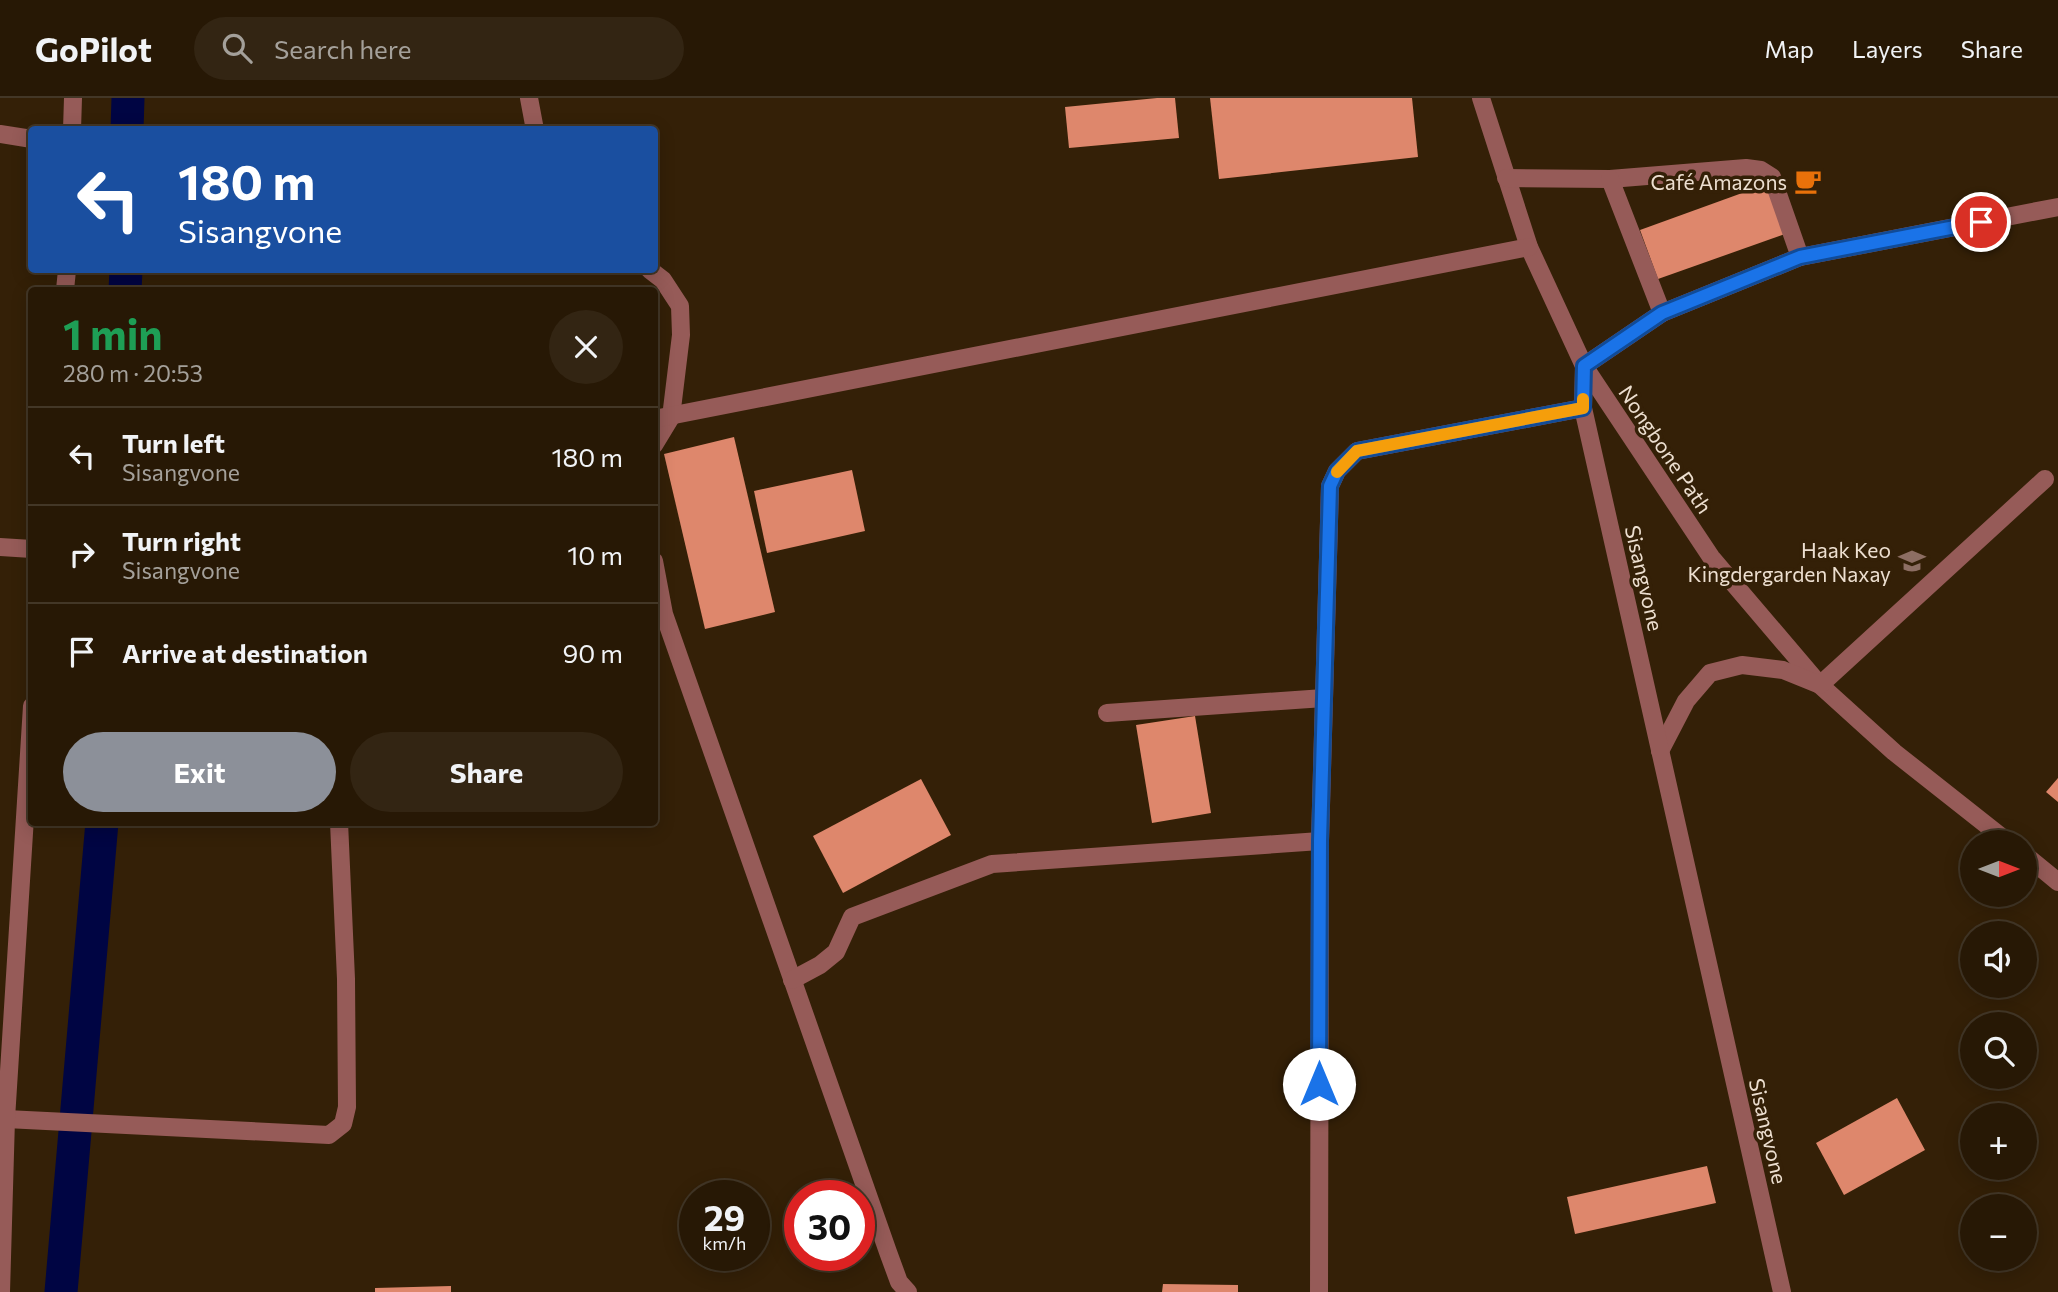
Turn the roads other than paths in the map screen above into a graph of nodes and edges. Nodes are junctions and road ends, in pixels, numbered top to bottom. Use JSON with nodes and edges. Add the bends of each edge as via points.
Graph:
{"nodes":[{"id":1,"x":73,"y":98,"type":"edge"},
{"id":2,"x":529,"y":98,"type":"edge"},
{"id":3,"x":1481,"y":98,"type":"edge"},
{"id":4,"x":72,"y":126,"type":"edge"},
{"id":5,"x":533,"y":126,"type":"edge"},
{"id":6,"x":0,"y":134,"type":"edge"},
{"id":7,"x":28,"y":138,"type":"edge"},
{"id":8,"x":1506,"y":177,"type":"junction"},
{"id":9,"x":1610,"y":178,"type":"junction"},
{"id":10,"x":2058,"y":207,"type":"edge"},
{"id":11,"x":1529,"y":247,"type":"junction"},
{"id":12,"x":1800,"y":257,"type":"junction"},
{"id":13,"x":654,"y":273,"type":"edge"},
{"id":14,"x":1662,"y":313,"type":"junction"},
{"id":15,"x":1584,"y":366,"type":"junction"},
{"id":16,"x":1583,"y":408,"type":"junction"},
{"id":17,"x":663,"y":418,"type":"edge"},
{"id":18,"x":2045,"y":480,"type":"dead end"},
{"id":19,"x":0,"y":547,"type":"edge"},
{"id":20,"x":28,"y":549,"type":"edge"},
{"id":21,"x":658,"y":582,"type":"edge"},
{"id":22,"x":1821,"y":685,"type":"junction"},
{"id":23,"x":1324,"y":698,"type":"junction"},
{"id":24,"x":1107,"y":713,"type":"dead end"},
{"id":25,"x":1660,"y":751,"type":"junction"},
{"id":26,"x":28,"y":803,"type":"edge"},
{"id":27,"x":339,"y":826,"type":"edge"},
{"id":28,"x":1993,"y":830,"type":"edge"},
{"id":29,"x":1320,"y":841,"type":"junction"},
{"id":30,"x":2037,"y":865,"type":"edge"},
{"id":31,"x":2058,"y":882,"type":"edge"},
{"id":32,"x":792,"y":980,"type":"junction"},
{"id":33,"x":15,"y":1120,"type":"junction"},
{"id":34,"x":1,"y":1266,"type":"edge"},
{"id":35,"x":1,"y":1292,"type":"edge"},
{"id":36,"x":908,"y":1292,"type":"edge"},
{"id":37,"x":1319,"y":1292,"type":"edge"},
{"id":38,"x":1782,"y":1292,"type":"edge"}],
"edges":[{"from":1,"to":4,"type":"street"},
{"from":2,"to":5,"type":"street"},
{"from":3,"to":8,"type":"street","name":"Nongbone Path"},
{"from":6,"to":7,"type":"street"},
{"from":8,"to":9,"type":"street"},
{"from":8,"to":11,"type":"street","name":"Nongbone Path"},
{"from":9,"to":12,"type":"street","via":[[1761,170],[1772,177]]},
{"from":9,"to":14,"type":"street"},
{"from":10,"to":12,"type":"street"},
{"from":11,"to":15,"type":"street","name":"Nongbone Path"},
{"from":11,"to":17,"type":"street"},
{"from":12,"to":14,"type":"street"},
{"from":13,"to":17,"type":"street","via":[[680,306],[681,335]]},
{"from":14,"to":15,"type":"street"},
{"from":15,"to":16,"type":"street","name":"Sisangvone"},
{"from":15,"to":22,"type":"street","name":"Nongbone Path","via":[[1711,557]]},
{"from":16,"to":23,"type":"street","via":[[1357,451],[1346,460],[1330,486]]},
{"from":16,"to":25,"type":"street","name":"Sisangvone"},
{"from":18,"to":22,"type":"street"},
{"from":19,"to":20,"type":"street"},
{"from":21,"to":32,"type":"street","via":[[664,614]]},
{"from":22,"to":25,"type":"street","via":[[1783,670],[1742,665],[1710,673],[1686,701]]},
{"from":22,"to":28,"type":"street","name":"Nongbone Path"},
{"from":23,"to":24,"type":"street"},
{"from":23,"to":29,"type":"street"},
{"from":25,"to":38,"type":"street","name":"Sisangvone"},
{"from":26,"to":33,"type":"street"},
{"from":27,"to":33,"type":"street","via":[[346,979],[347,1107],[343,1124],[329,1135]]},
{"from":29,"to":32,"type":"street","via":[[992,864],[852,917],[836,952]]},
{"from":29,"to":37,"type":"street"},
{"from":30,"to":31,"type":"street"},
{"from":32,"to":36,"type":"street","via":[[899,1282]]},
{"from":33,"to":34,"type":"street"},
{"from":34,"to":35,"type":"street"}]}
